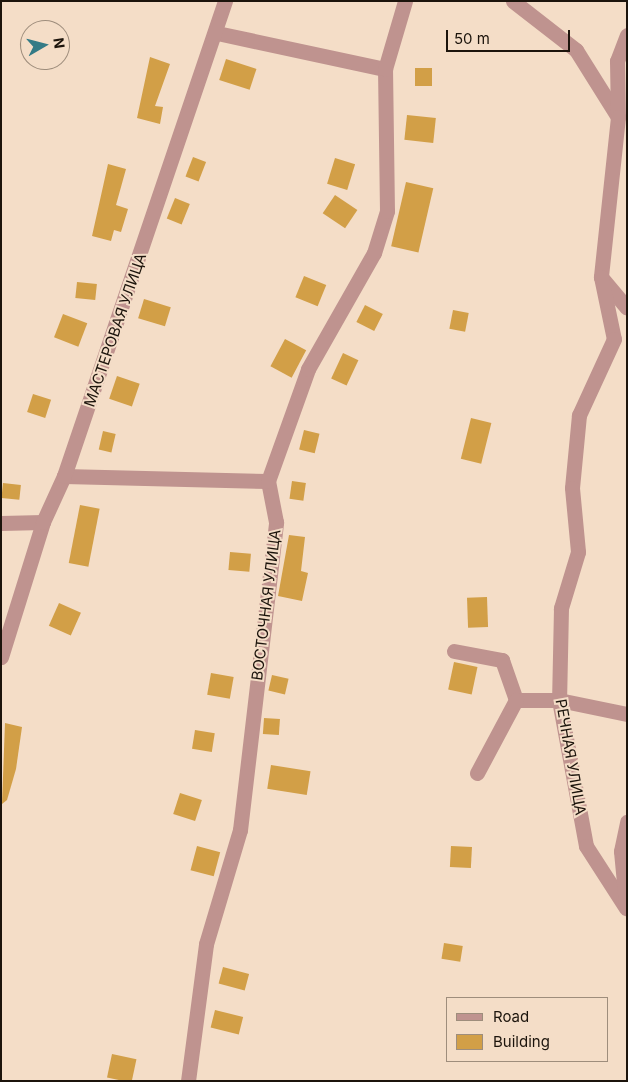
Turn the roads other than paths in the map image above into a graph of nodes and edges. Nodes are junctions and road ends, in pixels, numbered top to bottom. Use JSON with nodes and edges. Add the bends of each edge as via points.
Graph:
{"nodes":[{"id":1,"x":225,"y":1,"type":"edge"},
{"id":2,"x":405,"y":1,"type":"edge"},
{"id":3,"x":513,"y":1,"type":"edge"},
{"id":4,"x":217,"y":32,"type":"junction"},
{"id":5,"x":627,"y":35,"type":"edge"},
{"id":6,"x":385,"y":69,"type":"junction"},
{"id":7,"x":618,"y":117,"type":"junction"},
{"id":8,"x":601,"y":277,"type":"junction"},
{"id":9,"x":627,"y":308,"type":"edge"},
{"id":10,"x":64,"y":476,"type":"junction"},
{"id":11,"x":268,"y":481,"type":"junction"},
{"id":12,"x":43,"y":522,"type":"junction"},
{"id":13,"x":1,"y":523,"type":"edge"},
{"id":14,"x":454,"y":652,"type":"dead end"},
{"id":15,"x":1,"y":657,"type":"edge"},
{"id":16,"x":516,"y":700,"type":"junction"},
{"id":17,"x":559,"y":700,"type":"junction"},
{"id":18,"x":627,"y":714,"type":"edge"},
{"id":19,"x":477,"y":774,"type":"dead end"},
{"id":20,"x":627,"y":822,"type":"edge"},
{"id":21,"x":626,"y":911,"type":"edge"},
{"id":22,"x":188,"y":1081,"type":"edge"}],
"edges":[{"from":1,"to":4,"type":"street","name":"МАСТЕРОВАЯ УЛИЦА"},
{"from":2,"to":6,"type":"street"},
{"from":3,"to":7,"type":"street","via":[[576,50]]},
{"from":4,"to":6,"type":"street"},
{"from":4,"to":10,"type":"street","name":"МАСТЕРОВАЯ УЛИЦА"},
{"from":5,"to":7,"type":"street","name":"РЕЧНАЯ УЛИЦА","via":[[617,61]]},
{"from":6,"to":11,"type":"street","via":[[386,210],[374,253],[308,369]]},
{"from":7,"to":8,"type":"street","name":"РЕЧНАЯ УЛИЦА"},
{"from":8,"to":9,"type":"street"},
{"from":8,"to":17,"type":"street","name":"РЕЧНАЯ УЛИЦА","via":[[614,339],[579,415],[572,488],[578,552],[561,608]]},
{"from":10,"to":11,"type":"street"},
{"from":10,"to":12,"type":"street","name":"МАСТЕРОВАЯ УЛИЦА"},
{"from":11,"to":22,"type":"street","name":"ВОСТОЧНАЯ УЛИЦА","via":[[276,522],[240,830],[206,944]]},
{"from":12,"to":13,"type":"street"},
{"from":12,"to":15,"type":"street","name":"МАСТЕРОВАЯ УЛИЦА"},
{"from":14,"to":16,"type":"street","via":[[502,660]]},
{"from":16,"to":17,"type":"street"},
{"from":16,"to":19,"type":"street"},
{"from":17,"to":18,"type":"street"},
{"from":17,"to":21,"type":"street","name":"РЕЧНАЯ УЛИЦА","via":[[586,846]]},
{"from":20,"to":21,"type":"street","name":"РЕЧНАЯ УЛИЦА","via":[[620,850]]}]}
